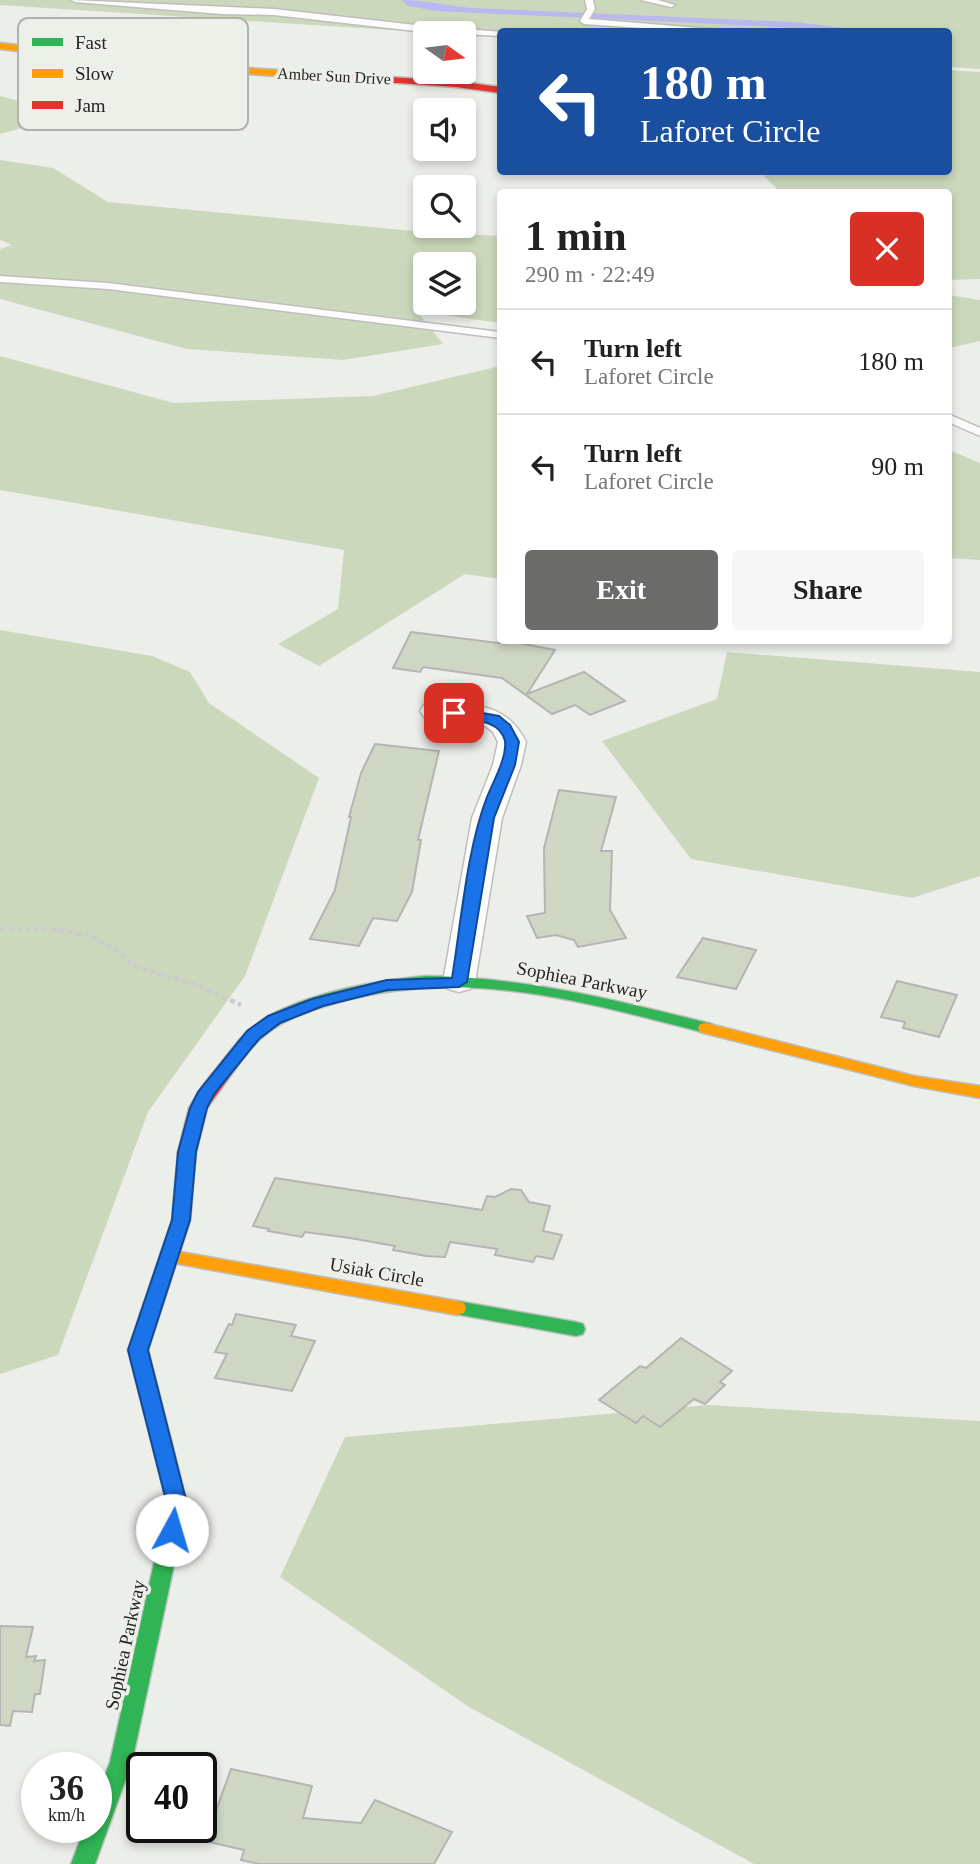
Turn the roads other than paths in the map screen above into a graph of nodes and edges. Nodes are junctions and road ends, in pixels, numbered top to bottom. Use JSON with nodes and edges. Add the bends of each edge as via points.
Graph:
{"nodes":[{"id":1,"x":75,"y":0,"type":"edge"},
{"id":2,"x":589,"y":0,"type":"edge"},
{"id":3,"x":645,"y":0,"type":"edge"},
{"id":4,"x":671,"y":5,"type":"dead end"},
{"id":5,"x":684,"y":28,"type":"edge"},
{"id":6,"x":497,"y":33,"type":"edge"},
{"id":7,"x":0,"y":46,"type":"edge"},
{"id":8,"x":18,"y":48,"type":"edge"},
{"id":9,"x":248,"y":71,"type":"edge"},
{"id":10,"x":497,"y":90,"type":"edge"},
{"id":11,"x":0,"y":279,"type":"edge"},
{"id":12,"x":497,"y":335,"type":"edge"},
{"id":13,"x":952,"y":419,"type":"edge"},
{"id":14,"x":980,"y":432,"type":"edge"},
{"id":15,"x":434,"y":711,"type":"dead end"},
{"id":16,"x":459,"y":982,"type":"junction"},
{"id":17,"x":980,"y":1092,"type":"edge"},
{"id":18,"x":169,"y":1255,"type":"junction"},
{"id":19,"x":576,"y":1329,"type":"dead end"},
{"id":20,"x":83,"y":1864,"type":"edge"}],
"edges":[{"from":1,"to":6,"type":"lane"},
{"from":2,"to":5,"type":"lane","via":[[587,15],[594,22]]},
{"from":3,"to":4,"type":"lane"},
{"from":7,"to":8,"type":"street","name":"Amber Sun Drive"},
{"from":9,"to":10,"type":"street","name":"Amber Sun Drive"},
{"from":11,"to":12,"type":"lane","via":[[108,286]]},
{"from":13,"to":14,"type":"lane"},
{"from":15,"to":16,"type":"street","via":[[494,719],[512,742],[486,818]]},
{"from":16,"to":17,"type":"street","name":"Sophiea Parkway","via":[[528,987],[604,1002],[914,1082]]},
{"from":16,"to":18,"type":"street","name":"Sophiea Parkway","via":[[387,985],[317,1002],[274,1019],[253,1035],[198,1108],[187,1152],[181,1220]]},
{"from":18,"to":19,"type":"street","name":"Usiak Circle"},
{"from":18,"to":20,"type":"street","name":"Sophiea Parkway","via":[[138,1350],[177,1504],[121,1762]]}]}
